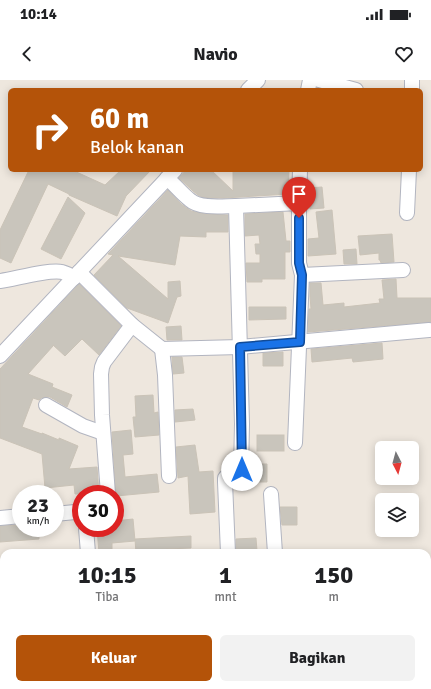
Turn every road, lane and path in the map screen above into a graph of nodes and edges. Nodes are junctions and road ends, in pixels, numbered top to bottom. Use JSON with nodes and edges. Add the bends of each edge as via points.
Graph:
{"nodes":[{"id":1,"x":258,"y":80,"type":"edge"},
{"id":2,"x":319,"y":80,"type":"edge"},
{"id":3,"x":250,"y":88,"type":"edge"},
{"id":4,"x":349,"y":88,"type":"edge"},
{"id":5,"x":300,"y":172,"type":"edge"},
{"id":6,"x":409,"y":172,"type":"edge"},
{"id":7,"x":171,"y":174,"type":"edge"},
{"id":8,"x":299,"y":203,"type":"junction"},
{"id":9,"x":236,"y":206,"type":"junction"},
{"id":10,"x":407,"y":214,"type":"dead end"},
{"id":11,"x":403,"y":270,"type":"dead end"},
{"id":12,"x":76,"y":275,"type":"junction"},
{"id":13,"x":302,"y":275,"type":"junction"},
{"id":14,"x":0,"y":281,"type":"edge"},
{"id":15,"x":132,"y":325,"type":"junction"},
{"id":16,"x":429,"y":330,"type":"dead end"},
{"id":17,"x":300,"y":342,"type":"junction"},
{"id":18,"x":240,"y":347,"type":"junction"},
{"id":19,"x":162,"y":349,"type":"junction"},
{"id":20,"x":0,"y":356,"type":"edge"},
{"id":21,"x":46,"y":405,"type":"dead end"},
{"id":22,"x":103,"y":432,"type":"junction"},
{"id":23,"x":295,"y":443,"type":"dead end"},
{"id":24,"x":169,"y":476,"type":"dead end"},
{"id":25,"x":107,"y":485,"type":"edge"},
{"id":26,"x":271,"y":494,"type":"dead end"},
{"id":27,"x":12,"y":517,"type":"edge"},
{"id":28,"x":0,"y":518,"type":"edge"},
{"id":29,"x":87,"y":537,"type":"edge"},
{"id":30,"x":88,"y":549,"type":"edge"},
{"id":31,"x":228,"y":549,"type":"edge"},
{"id":32,"x":274,"y":549,"type":"edge"}],
"edges":[{"from":1,"to":3,"type":"street"},
{"from":2,"to":4,"type":"street"},
{"from":5,"to":8,"type":"street"},
{"from":6,"to":10,"type":"street"},
{"from":7,"to":9,"type":"street","via":[[190,201],[196,204]]},
{"from":7,"to":12,"type":"street"},
{"from":8,"to":9,"type":"street"},
{"from":8,"to":13,"type":"street","via":[[299,263]]},
{"from":9,"to":18,"type":"street"},
{"from":11,"to":13,"type":"street"},
{"from":12,"to":14,"type":"street","via":[[56,271]]},
{"from":12,"to":15,"type":"street"},
{"from":12,"to":20,"type":"street"},
{"from":13,"to":17,"type":"street"},
{"from":15,"to":19,"type":"street"},
{"from":15,"to":22,"type":"street","via":[[102,367]]},
{"from":16,"to":17,"type":"street"},
{"from":17,"to":18,"type":"street"},
{"from":17,"to":23,"type":"street"},
{"from":18,"to":19,"type":"street"},
{"from":18,"to":31,"type":"street","via":[[242,470],[225,478]]},
{"from":19,"to":24,"type":"street"},
{"from":21,"to":22,"type":"street","via":[[84,426]]},
{"from":22,"to":25,"type":"street"},
{"from":26,"to":32,"type":"street"},
{"from":27,"to":28,"type":"street"},
{"from":29,"to":30,"type":"street"}]}
